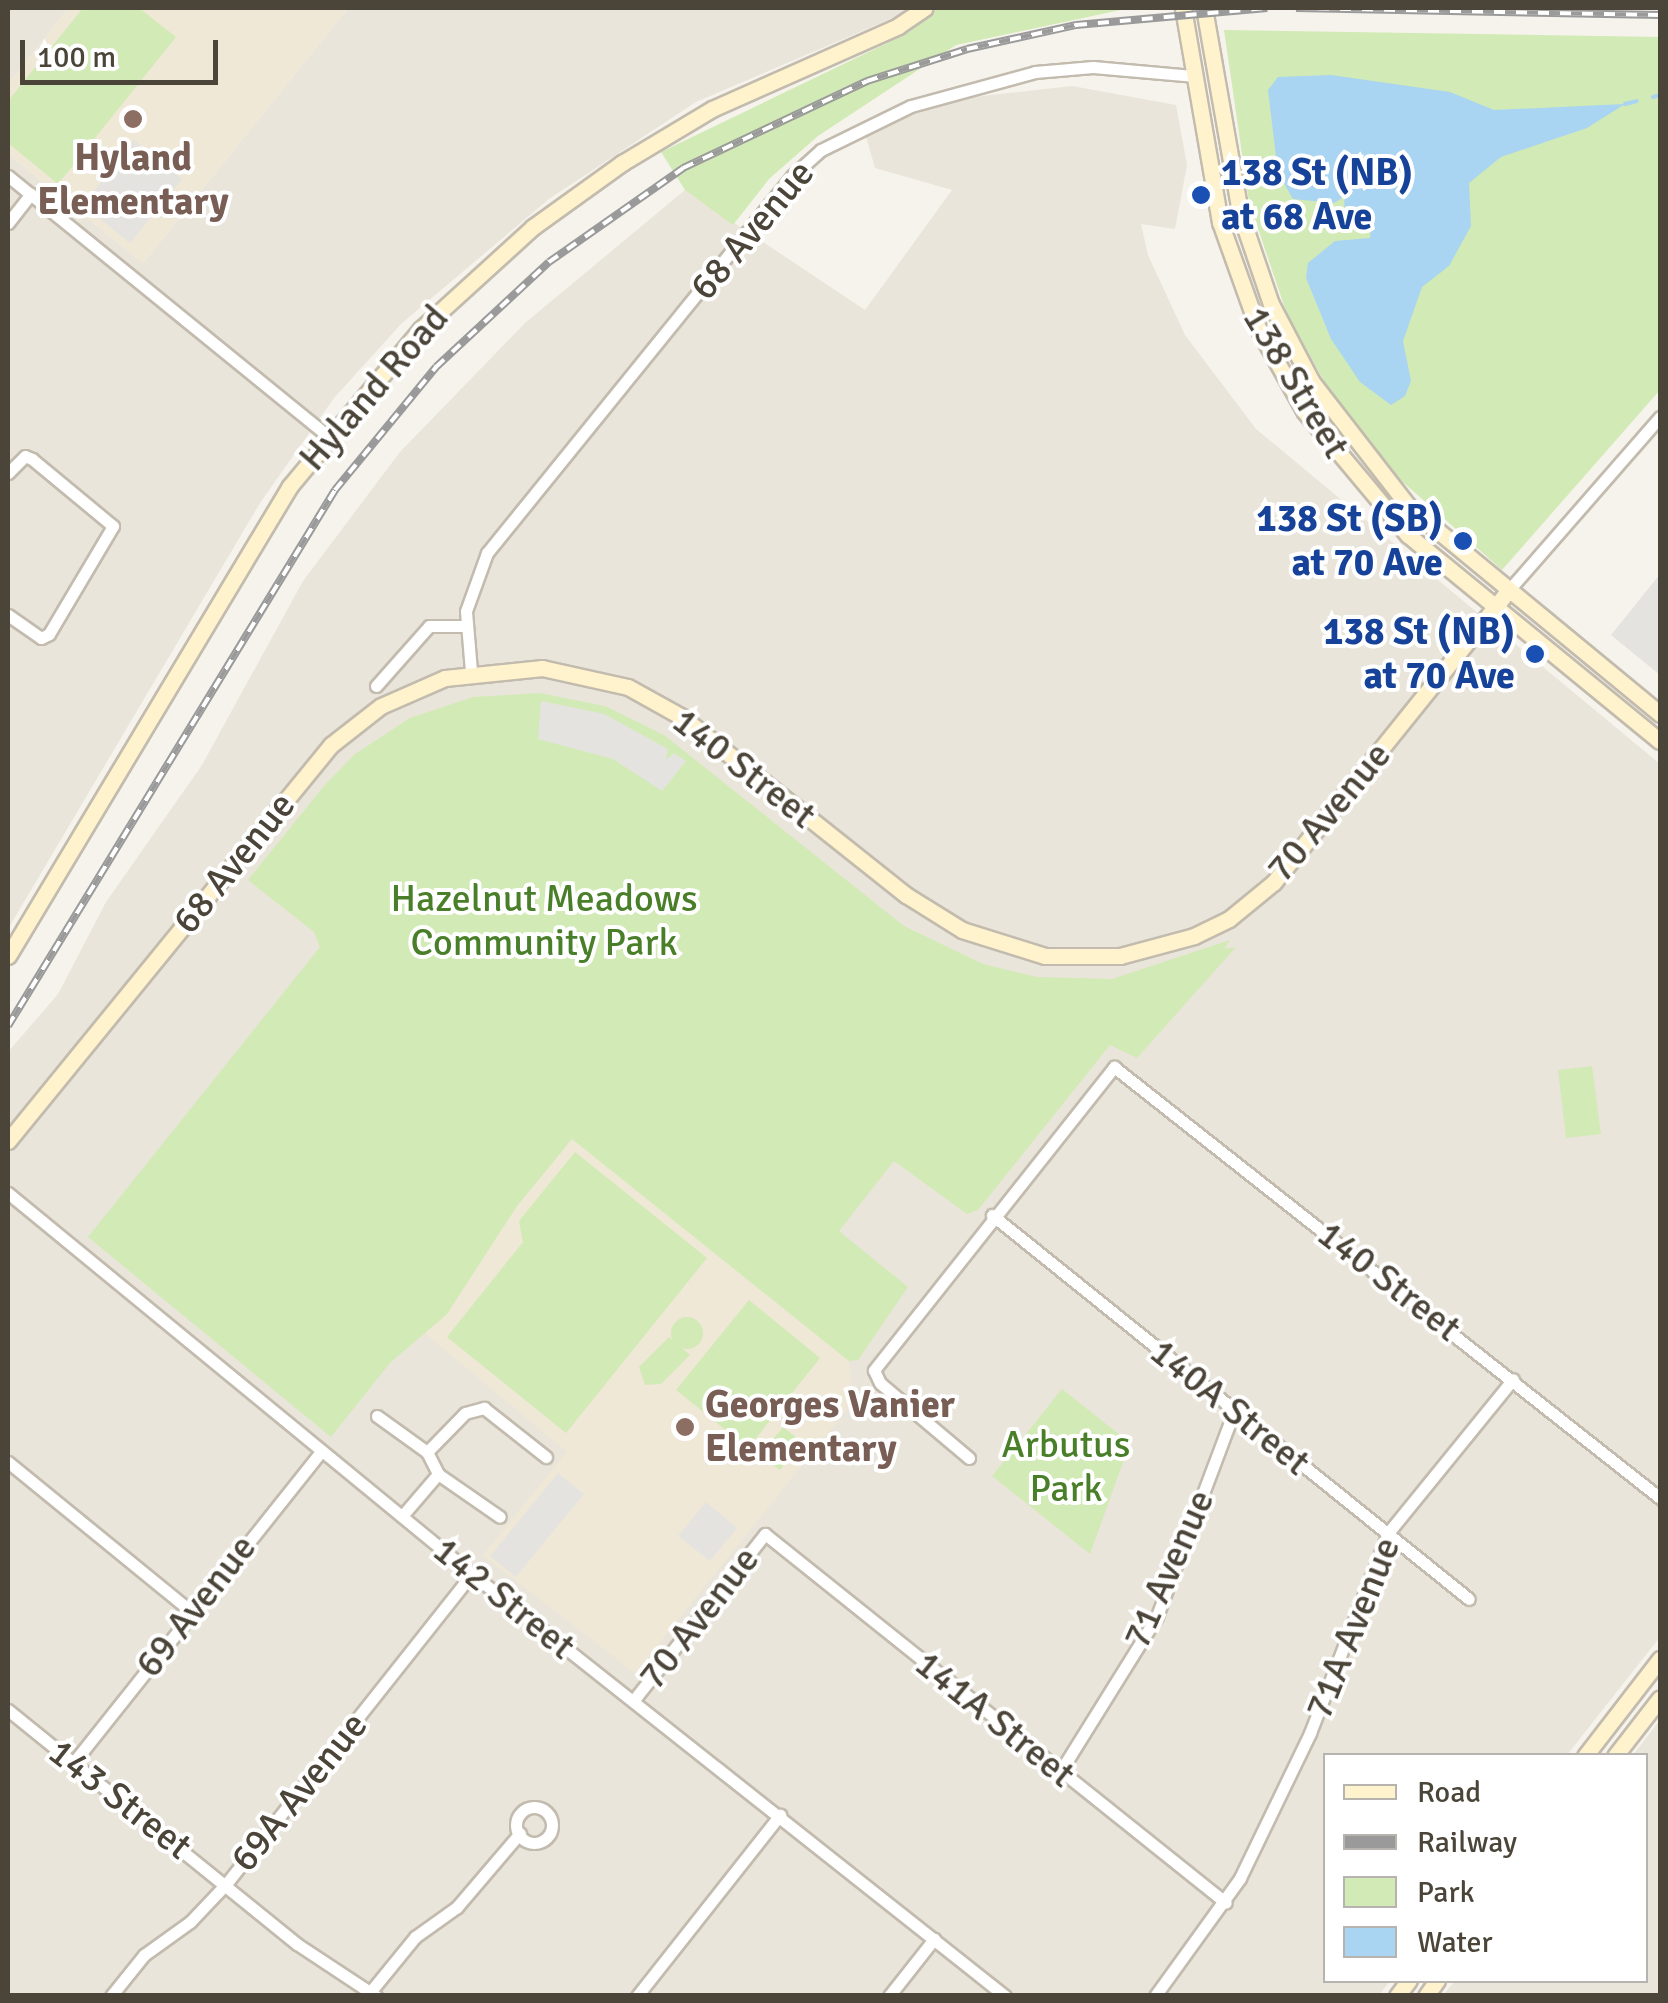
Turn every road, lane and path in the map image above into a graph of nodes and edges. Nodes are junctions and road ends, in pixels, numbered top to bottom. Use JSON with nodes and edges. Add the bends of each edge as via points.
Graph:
{"nodes":[{"id":1,"x":924,"y":8,"type":"edge"},
{"id":2,"x":1182,"y":8,"type":"edge"},
{"id":3,"x":1204,"y":8,"type":"edge"},
{"id":4,"x":1193,"y":76,"type":"junction"},
{"id":5,"x":8,"y":176,"type":"edge"},
{"id":6,"x":31,"y":194,"type":"junction"},
{"id":7,"x":8,"y":223,"type":"edge"},
{"id":8,"x":1660,"y":417,"type":"edge"},
{"id":9,"x":328,"y":435,"type":"junction"},
{"id":10,"x":8,"y":473,"type":"edge"},
{"id":11,"x":1508,"y":591,"type":"junction"},
{"id":12,"x":1495,"y":607,"type":"junction"},
{"id":13,"x":8,"y":615,"type":"edge"},
{"id":14,"x":466,"y":626,"type":"junction"},
{"id":15,"x":471,"y":671,"type":"junction"},
{"id":16,"x":376,"y":686,"type":"dead end"},
{"id":17,"x":1660,"y":714,"type":"edge"},
{"id":18,"x":1660,"y":742,"type":"edge"},
{"id":19,"x":990,"y":942,"type":"joint"},
{"id":20,"x":8,"y":956,"type":"edge"},
{"id":21,"x":8,"y":1141,"type":"edge"},
{"id":22,"x":8,"y":1193,"type":"edge"},
{"id":23,"x":992,"y":1215,"type":"junction"},
{"id":24,"x":1512,"y":1379,"type":"junction"},
{"id":25,"x":1234,"y":1411,"type":"junction"},
{"id":26,"x":377,"y":1416,"type":"dead end"},
{"id":27,"x":321,"y":1451,"type":"junction"},
{"id":28,"x":427,"y":1452,"type":"junction"},
{"id":29,"x":546,"y":1456,"type":"dead end"},
{"id":30,"x":969,"y":1458,"type":"dead end"},
{"id":31,"x":8,"y":1462,"type":"edge"},
{"id":32,"x":438,"y":1474,"type":"junction"},
{"id":33,"x":1660,"y":1498,"type":"edge"},
{"id":34,"x":402,"y":1516,"type":"junction"},
{"id":35,"x":500,"y":1516,"type":"dead end"},
{"id":36,"x":1388,"y":1533,"type":"junction"},
{"id":37,"x":765,"y":1534,"type":"joint"},
{"id":38,"x":472,"y":1574,"type":"junction"},
{"id":39,"x":1469,"y":1600,"type":"dead end"},
{"id":40,"x":190,"y":1611,"type":"junction"},
{"id":41,"x":1660,"y":1659,"type":"edge"},
{"id":42,"x":1660,"y":1698,"type":"edge"},
{"id":43,"x":633,"y":1701,"type":"junction"},
{"id":44,"x":8,"y":1710,"type":"edge"},
{"id":45,"x":1587,"y":1753,"type":"edge"},
{"id":46,"x":1618,"y":1753,"type":"edge"},
{"id":47,"x":74,"y":1762,"type":"junction"},
{"id":48,"x":1060,"y":1772,"type":"junction"},
{"id":49,"x":780,"y":1815,"type":"junction"},
{"id":50,"x":520,"y":1833,"type":"dead end"},
{"id":51,"x":226,"y":1884,"type":"junction"},
{"id":52,"x":1226,"y":1903,"type":"junction"},
{"id":53,"x":934,"y":1940,"type":"junction"},
{"id":54,"x":374,"y":1994,"type":"edge"},
{"id":55,"x":111,"y":1996,"type":"edge"},
{"id":56,"x":637,"y":1996,"type":"edge"},
{"id":57,"x":889,"y":1996,"type":"edge"},
{"id":58,"x":1006,"y":1996,"type":"edge"},
{"id":59,"x":1156,"y":1996,"type":"edge"}],
"edges":[{"from":1,"to":9,"type":"street","name":"Hyland Road","via":[[898,26],[712,109],[574,196],[462,288]]},
{"from":2,"to":4,"type":"street","name":"138 Street"},
{"from":3,"to":11,"type":"street","name":"138 Street","via":[[1240,213],[1289,342],[1334,417],[1384,480]]},
{"from":4,"to":12,"type":"street","name":"138 Street","via":[[1220,222],[1258,328],[1286,381],[1371,497]]},
{"from":4,"to":14,"type":"street","name":"68 Avenue","via":[[1093,67],[1035,72],[912,106],[820,150],[487,552],[471,587]]},
{"from":5,"to":6,"type":"street"},
{"from":6,"to":7,"type":"street"},
{"from":6,"to":9,"type":"street"},
{"from":8,"to":11,"type":"street","name":"70 Avenue"},
{"from":9,"to":20,"type":"street","name":"Hyland Road","via":[[256,540]]},
{"from":10,"to":13,"type":"street","via":[[25,456],[113,526],[41,638]]},
{"from":11,"to":12,"type":"street","name":"70 Avenue"},
{"from":11,"to":17,"type":"street","name":"138 Street"},
{"from":12,"to":18,"type":"street","name":"138 Street"},
{"from":12,"to":19,"type":"street","name":"70 Avenue","via":[[1304,848],[1229,919],[1120,956],[1045,956]]},
{"from":14,"to":15,"type":"street","name":"68 Avenue"},
{"from":14,"to":16,"type":"street","via":[[430,626]]},
{"from":15,"to":19,"type":"street","name":"140 Street","via":[[563,670],[646,695],[906,895]]},
{"from":15,"to":21,"type":"street","name":"68 Avenue","via":[[397,697],[331,745]]},
{"from":22,"to":27,"type":"street","name":"142 Street"},
{"from":23,"to":24,"type":"street","name":"140 Street","via":[[1114,1067]]},
{"from":23,"to":25,"type":"street","name":"140A Street"},
{"from":23,"to":30,"type":"street","via":[[874,1376]]},
{"from":24,"to":33,"type":"street","name":"140 Street"},
{"from":24,"to":36,"type":"street","name":"71A Avenue"},
{"from":25,"to":36,"type":"street","name":"140A Street"},
{"from":25,"to":48,"type":"street","name":"71 Avenue","via":[[1157,1616]]},
{"from":26,"to":28,"type":"street"},
{"from":27,"to":34,"type":"street","name":"142 Street"},
{"from":27,"to":40,"type":"street","name":"69 Avenue"},
{"from":28,"to":29,"type":"street","via":[[465,1413],[484,1408]]},
{"from":28,"to":32,"type":"street"},
{"from":31,"to":40,"type":"street"},
{"from":32,"to":34,"type":"street"},
{"from":32,"to":35,"type":"street"},
{"from":34,"to":38,"type":"street","name":"142 Street"},
{"from":36,"to":39,"type":"street","name":"140A Street"},
{"from":36,"to":52,"type":"street","name":"71A Avenue","via":[[1300,1756]]},
{"from":37,"to":43,"type":"street","name":"70 Avenue"},
{"from":37,"to":48,"type":"street","name":"141A Street"},
{"from":38,"to":43,"type":"street","name":"142 Street"},
{"from":38,"to":51,"type":"street","name":"69A Avenue"},
{"from":40,"to":47,"type":"street","name":"69 Avenue"},
{"from":41,"to":45,"type":"street"},
{"from":42,"to":46,"type":"street"},
{"from":43,"to":49,"type":"street","name":"142 Street"},
{"from":44,"to":47,"type":"street","name":"143 Street"},
{"from":47,"to":51,"type":"street","name":"143 Street"},
{"from":48,"to":52,"type":"street","name":"141A Street"},
{"from":49,"to":53,"type":"street","name":"142 Street"},
{"from":49,"to":56,"type":"street"},
{"from":50,"to":54,"type":"street","via":[[457,1907],[415,1936]]},
{"from":51,"to":54,"type":"street","name":"143 Street","via":[[297,1944]]},
{"from":51,"to":55,"type":"street","name":"69A Avenue","via":[[190,1922],[144,1955]]},
{"from":52,"to":59,"type":"street","name":"71A Avenue"},
{"from":53,"to":57,"type":"street"},
{"from":53,"to":58,"type":"street","name":"142 Street"}]}
